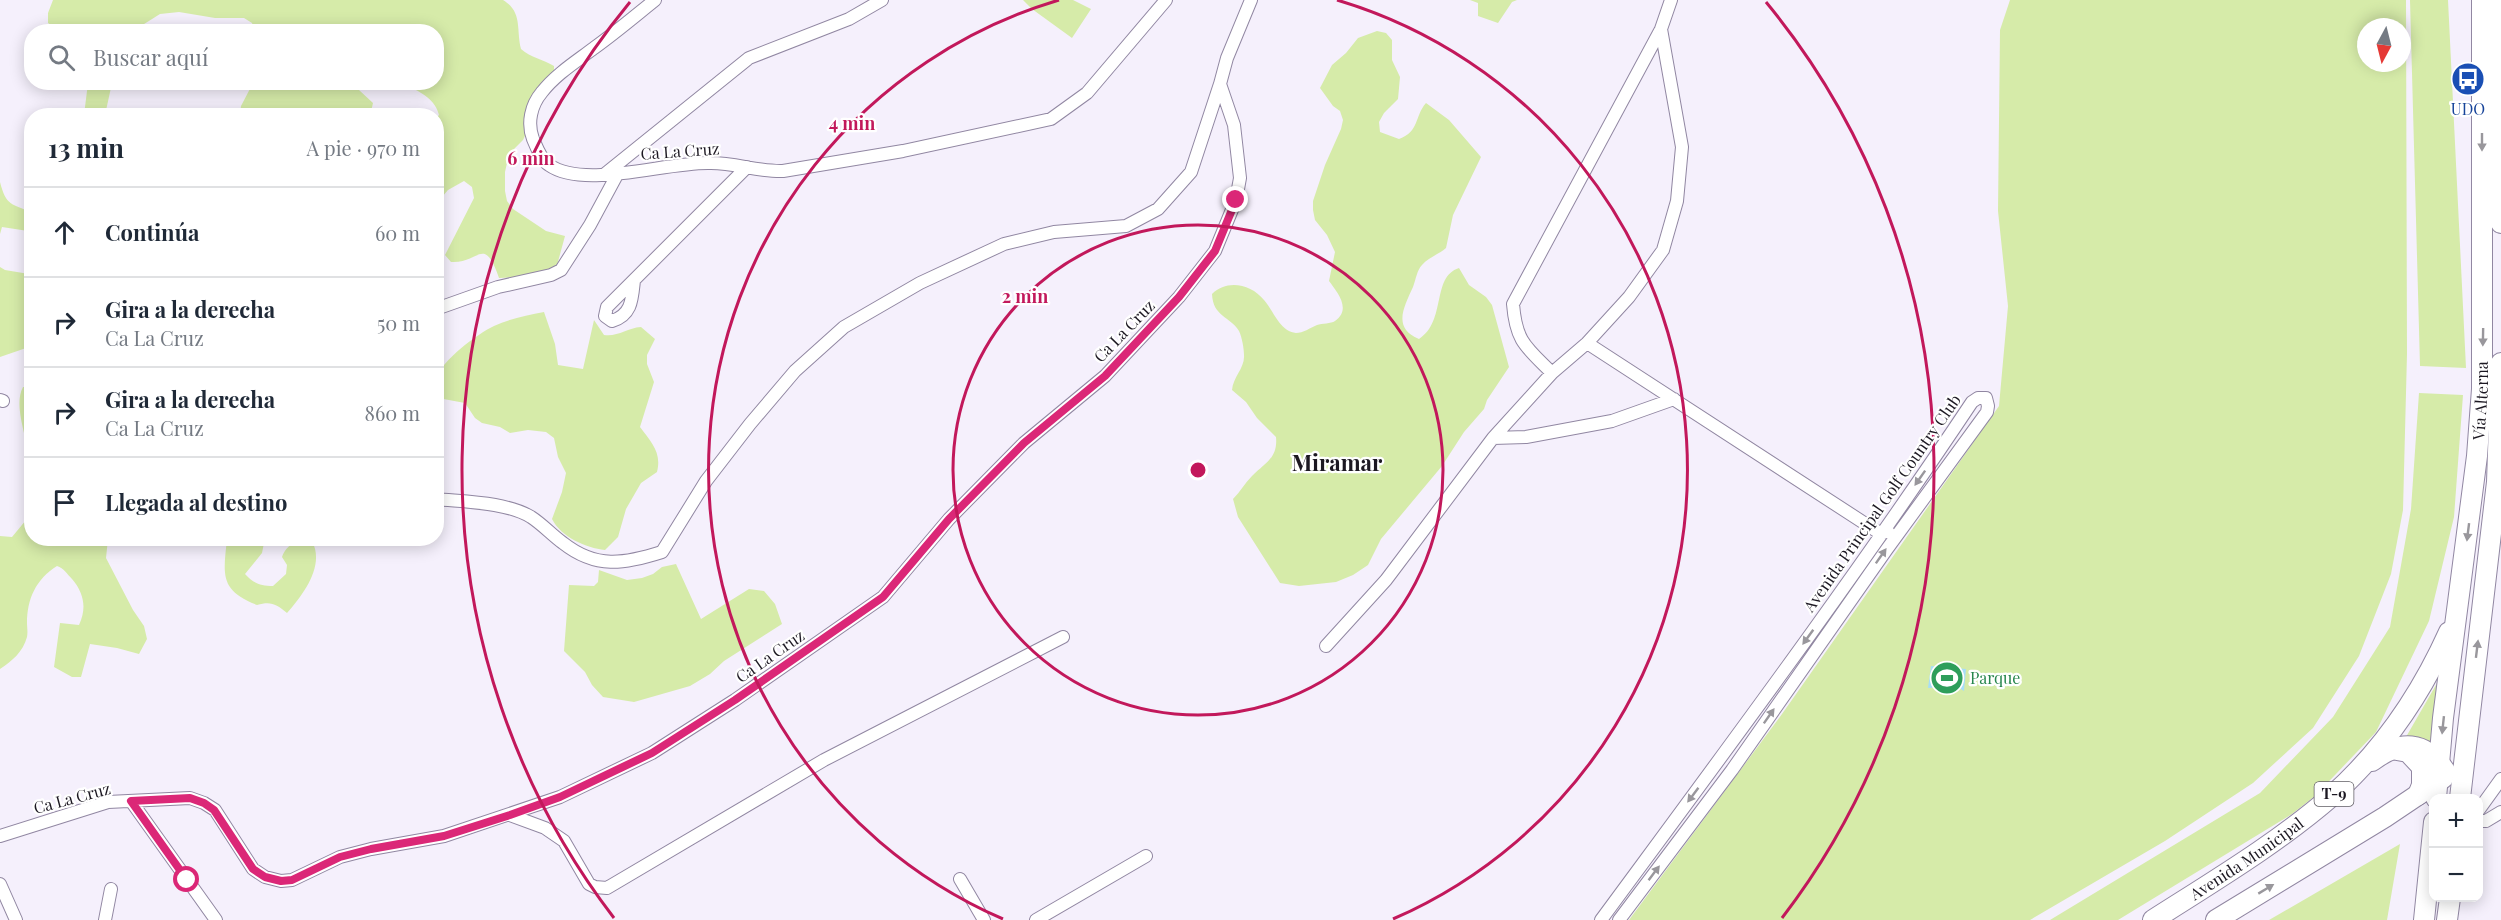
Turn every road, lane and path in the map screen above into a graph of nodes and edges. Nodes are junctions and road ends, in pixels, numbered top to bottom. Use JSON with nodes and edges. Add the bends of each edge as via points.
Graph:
{"nodes":[{"id":1,"x":655,"y":0,"type":"edge"},
{"id":2,"x":882,"y":0,"type":"edge"},
{"id":3,"x":1166,"y":0,"type":"edge"},
{"id":4,"x":1251,"y":0,"type":"edge"},
{"id":5,"x":1671,"y":0,"type":"edge"},
{"id":6,"x":2481,"y":0,"type":"edge"},
{"id":7,"x":2499,"y":0,"type":"edge"},
{"id":8,"x":1661,"y":29,"type":"junction"},
{"id":9,"x":1220,"y":84,"type":"junction"},
{"id":10,"x":747,"y":166,"type":"junction"},
{"id":11,"x":618,"y":173,"type":"junction"},
{"id":12,"x":604,"y":175,"type":"junction"},
{"id":13,"x":2501,"y":223,"type":"edge"},
{"id":14,"x":634,"y":280,"type":"dead end"},
{"id":15,"x":444,"y":306,"type":"edge"},
{"id":16,"x":1587,"y":343,"type":"junction"},
{"id":17,"x":2501,"y":363,"type":"edge"},
{"id":18,"x":1552,"y":373,"type":"junction"},
{"id":19,"x":1674,"y":399,"type":"junction"},
{"id":20,"x":1493,"y":438,"type":"junction"},
{"id":21,"x":444,"y":501,"type":"edge"},
{"id":22,"x":1904,"y":525,"type":"junction"},
{"id":23,"x":1881,"y":534,"type":"junction"},
{"id":24,"x":2457,"y":613,"type":"junction"},
{"id":25,"x":1063,"y":637,"type":"dead end"},
{"id":26,"x":1326,"y":646,"type":"dead end"},
{"id":27,"x":2392,"y":749,"type":"junction"},
{"id":28,"x":2465,"y":749,"type":"junction"},
{"id":29,"x":2351,"y":776,"type":"junction"},
{"id":30,"x":2501,"y":779,"type":"edge"},
{"id":31,"x":2435,"y":782,"type":"edge"},
{"id":32,"x":2454,"y":794,"type":"edge"},
{"id":33,"x":2460,"y":794,"type":"edge"},
{"id":34,"x":131,"y":801,"type":"junction"},
{"id":35,"x":2483,"y":804,"type":"edge"},
{"id":36,"x":2501,"y":812,"type":"edge"},
{"id":37,"x":510,"y":815,"type":"junction"},
{"id":38,"x":2385,"y":817,"type":"junction"},
{"id":39,"x":2483,"y":821,"type":"edge"},
{"id":40,"x":2429,"y":830,"type":"edge"},
{"id":41,"x":0,"y":836,"type":"edge"},
{"id":42,"x":2431,"y":848,"type":"edge"},
{"id":43,"x":1146,"y":855,"type":"dead end"},
{"id":44,"x":960,"y":879,"type":"dead end"},
{"id":45,"x":0,"y":884,"type":"edge"},
{"id":46,"x":111,"y":889,"type":"dead end"},
{"id":47,"x":2449,"y":902,"type":"edge"},
{"id":48,"x":16,"y":920,"type":"edge"},
{"id":49,"x":105,"y":920,"type":"edge"},
{"id":50,"x":216,"y":920,"type":"edge"},
{"id":51,"x":984,"y":920,"type":"edge"},
{"id":52,"x":1036,"y":920,"type":"edge"},
{"id":53,"x":1600,"y":920,"type":"edge"},
{"id":54,"x":1619,"y":920,"type":"edge"},
{"id":55,"x":2153,"y":920,"type":"edge"},
{"id":56,"x":2216,"y":920,"type":"edge"},
{"id":57,"x":2424,"y":920,"type":"edge"},
{"id":58,"x":2447,"y":920,"type":"edge"}],
"edges":[{"from":1,"to":12,"type":"street","name":"Ca La Cruz","via":[[569,67],[542,92],[532,110],[529,129],[548,165],[568,174]]},
{"from":2,"to":12,"type":"street","via":[[849,18],[749,58]]},
{"from":3,"to":10,"type":"street","name":"Ca La Cruz","via":[[1088,93],[1051,119],[903,151],[783,171]]},
{"from":4,"to":9,"type":"street"},
{"from":5,"to":8,"type":"street"},
{"from":6,"to":24,"type":"highway","name":"Vía Alterna","number":"T-9","one_way":true,"via":[[2482,389]]},
{"from":7,"to":13,"type":"highway"},
{"from":8,"to":16,"type":"street","via":[[1682,147],[1677,201],[1663,249],[1629,297]]},
{"from":8,"to":18,"type":"street","via":[[1514,304],[1515,327],[1525,346]]},
{"from":9,"to":21,"type":"street","via":[[1191,172],[1158,209],[1126,226],[1054,232],[1004,244],[920,283],[844,327],[795,371],[750,424],[706,482],[662,552],[616,564],[586,558],[530,516],[494,505]]},
{"from":9,"to":37,"type":"street","name":"Ca La Cruz","via":[[1234,125],[1240,178],[1236,200],[1215,251],[1179,297],[1105,376],[1024,443],[949,519],[883,597],[652,753],[560,797]]},
{"from":10,"to":11,"type":"street","name":"Ca La Cruz","via":[[710,162]]},
{"from":10,"to":14,"type":"street"},
{"from":11,"to":12,"type":"street","name":"Ca La Cruz"},
{"from":11,"to":15,"type":"street","via":[[561,270]]},
{"from":16,"to":18,"type":"street"},
{"from":16,"to":19,"type":"street"},
{"from":28,"to":17,"type":"highway","name":"Vía Alterna","one_way":true,"via":[[2497,482]]},
{"from":18,"to":20,"type":"street"},
{"from":19,"to":20,"type":"street","via":[[1612,421],[1526,437]]},
{"from":19,"to":23,"type":"street"},
{"from":20,"to":26,"type":"street","via":[[1386,580]]},
{"from":22,"to":23,"type":"street"},
{"from":22,"to":23,"type":"street","name":"Avenida Principal Golf Country Club","one_way":true,"via":[[1987,412],[1986,398],[1972,402]]},
{"from":54,"to":22,"type":"street","name":"Avenida Principal Golf Country Club","one_way":true,"via":[[1731,770]]},
{"from":23,"to":53,"type":"street","name":"Avenida Principal Golf Country Club","one_way":true},
{"from":24,"to":29,"type":"highway","name":"Avenida Municipal","number":"T-9","via":[[2426,677],[2393,729]]},
{"from":24,"to":31,"type":"highway","name":"Vía Alterna","number":"T-9","one_way":true},
{"from":25,"to":37,"type":"street","via":[[824,760],[607,888],[589,884],[564,842],[545,828]]},
{"from":27,"to":29,"type":"highway","number":"T-9"},
{"from":27,"to":31,"type":"highway","number":"T-9","via":[[2408,752],[2422,767],[2422,785]]},
{"from":27,"to":31,"type":"highway","via":[[2416,746],[2435,756]]},
{"from":28,"to":31,"type":"highway"},
{"from":28,"to":33,"type":"highway","name":"Vía Alterna"},
{"from":29,"to":55,"type":"highway","name":"Avenida Municipal","number":"T-9","via":[[2272,842]]},
{"from":30,"to":35,"type":"street"},
{"from":31,"to":32,"type":"highway","number":"T-9","via":[[2454,790]]},
{"from":31,"to":38,"type":"highway"},
{"from":34,"to":37,"type":"street","name":"Ca La Cruz","via":[[190,798],[204,803],[214,810],[253,869],[281,881],[292,880],[340,857],[444,836]]},
{"from":34,"to":41,"type":"street","name":"Ca La Cruz","via":[[108,802]]},
{"from":34,"to":50,"type":"street"},
{"from":36,"to":39,"type":"street"},
{"from":38,"to":40,"type":"highway","via":[[2411,810],[2428,822]]},
{"from":56,"to":38,"type":"highway","one_way":true},
{"from":42,"to":57,"type":"highway"},
{"from":43,"to":52,"type":"street"},
{"from":44,"to":51,"type":"street"},
{"from":45,"to":48,"type":"street"},
{"from":46,"to":49,"type":"street"},
{"from":47,"to":58,"type":"highway"}]}
